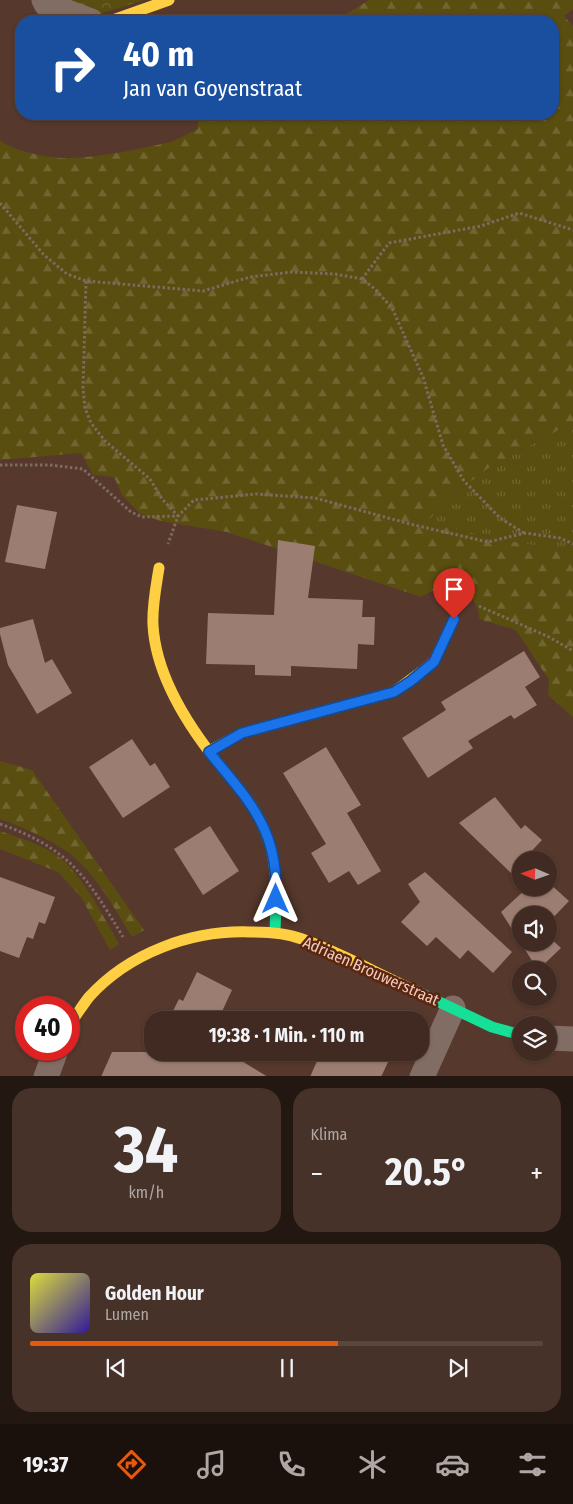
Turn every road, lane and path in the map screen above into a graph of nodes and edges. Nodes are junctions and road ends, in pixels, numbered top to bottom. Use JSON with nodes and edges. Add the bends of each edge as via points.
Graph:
{"nodes":[{"id":1,"x":44,"y":0,"type":"edge"},
{"id":2,"x":170,"y":0,"type":"edge"},
{"id":3,"x":76,"y":15,"type":"edge"},
{"id":4,"x":127,"y":15,"type":"edge"},
{"id":5,"x":0,"y":203,"type":"edge"},
{"id":6,"x":573,"y":230,"type":"edge"},
{"id":7,"x":362,"y":279,"type":"junction"},
{"id":8,"x":86,"y":281,"type":"junction"},
{"id":9,"x":0,"y":465,"type":"edge"},
{"id":10,"x":178,"y":516,"type":"junction"},
{"id":11,"x":525,"y":534,"type":"junction"},
{"id":12,"x":573,"y":544,"type":"edge"},
{"id":13,"x":159,"y":568,"type":"joint"},
{"id":14,"x":454,"y":619,"type":"joint"},
{"id":15,"x":573,"y":651,"type":"edge"},
{"id":16,"x":209,"y":752,"type":"junction"},
{"id":17,"x":0,"y":824,"type":"edge"},
{"id":18,"x":275,"y":932,"type":"junction"},
{"id":19,"x":136,"y":959,"type":"junction"},
{"id":20,"x":453,"y":1008,"type":"junction"},
{"id":21,"x":80,"y":1011,"type":"edge"},
{"id":22,"x":512,"y":1033,"type":"edge"},
{"id":23,"x":557,"y":1038,"type":"edge"},
{"id":24,"x":573,"y":1039,"type":"edge"},
{"id":25,"x":52,"y":1061,"type":"edge"},
{"id":26,"x":46,"y":1076,"type":"edge"},
{"id":27,"x":422,"y":1076,"type":"edge"}],
"edges":[{"from":1,"to":3,"type":"street","via":[[46,4]]},
{"from":2,"to":4,"type":"street"},
{"from":5,"to":8,"type":"path","via":[[44,255],[67,274]]},
{"from":6,"to":7,"type":"path","via":[[519,213],[481,226],[388,243]]},
{"from":7,"to":8,"type":"path","via":[[292,272],[250,277],[203,291]]},
{"from":7,"to":11,"type":"path","via":[[392,308],[423,377],[444,445],[464,481],[500,518]]},
{"from":8,"to":10,"type":"path","via":[[83,388],[91,424],[105,441],[150,478],[162,499]]},
{"from":9,"to":10,"type":"path","via":[[84,469],[131,512],[142,517]]},
{"from":10,"to":11,"type":"path","via":[[194,500],[256,494],[315,498],[488,542]]},
{"from":10,"to":13,"type":"path"},
{"from":11,"to":12,"type":"path","via":[[560,538]]},
{"from":13,"to":16,"type":"street","via":[[153,607],[160,653],[169,683],[184,714]]},
{"from":14,"to":15,"type":"path","via":[[474,605],[549,636]]},
{"from":14,"to":16,"type":"street","via":[[434,662],[394,692],[242,733]]},
{"from":16,"to":18,"type":"street","via":[[257,810],[270,840],[277,883]]},
{"from":17,"to":19,"type":"path","via":[[36,838],[66,857],[86,880]]},
{"from":18,"to":19,"type":"street","name":"Adriaen Brouwerstraat","via":[[216,932],[182,939]]},
{"from":18,"to":20,"type":"street","name":"Adriaen Brouwerstraat","via":[[325,947]]},
{"from":19,"to":21,"type":"street","name":"Adriaen Brouwerstraat","via":[[115,972]]},
{"from":20,"to":22,"type":"street","name":"Adriaen Brouwerstraat","via":[[492,1027]]},
{"from":20,"to":27,"type":"street"},
{"from":23,"to":24,"type":"street"},
{"from":25,"to":26,"type":"street"}]}
